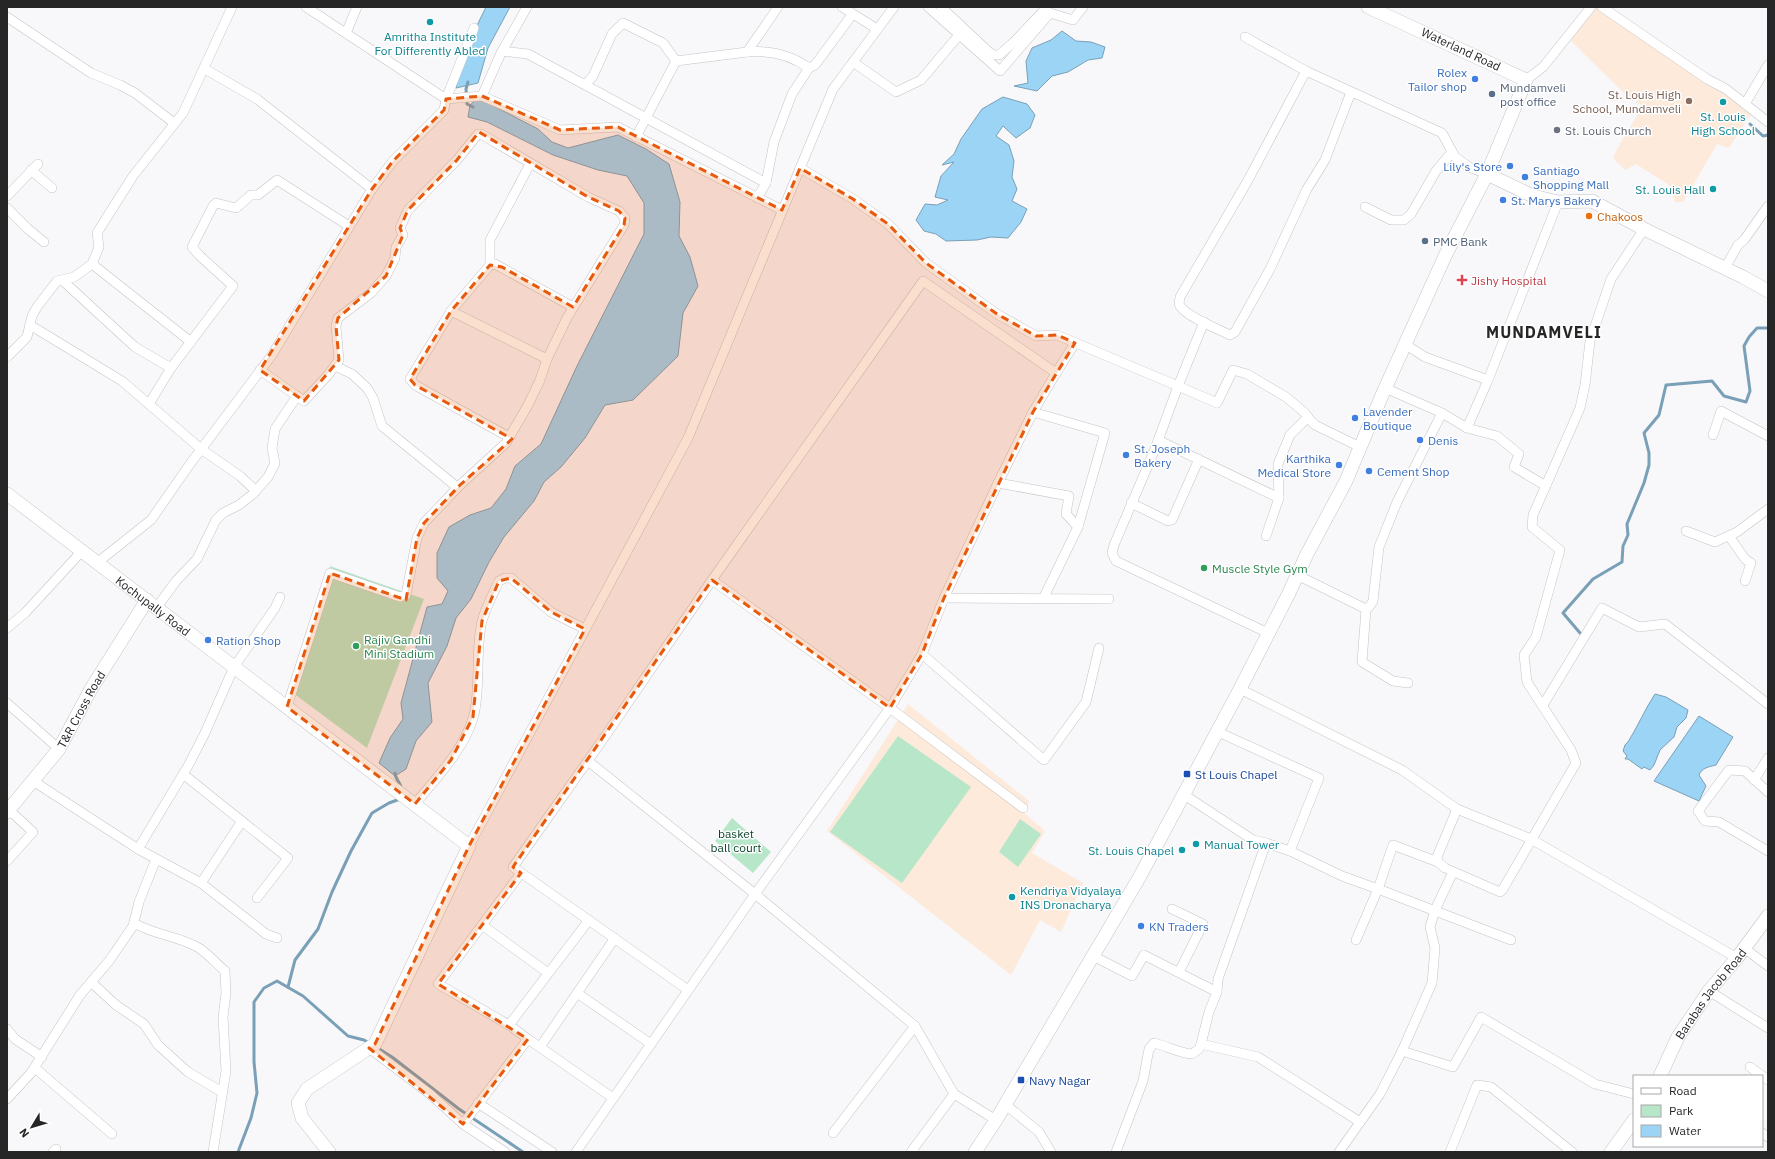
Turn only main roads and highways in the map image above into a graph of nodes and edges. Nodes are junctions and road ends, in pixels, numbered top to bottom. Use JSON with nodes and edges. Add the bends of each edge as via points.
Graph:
{"nodes":[{"id":1,"x":1368,"y":7,"type":"edge"},
{"id":2,"x":1487,"y":174,"type":"junction"},
{"id":3,"x":1768,"y":291,"type":"edge"},
{"id":4,"x":7,"y":494,"type":"edge"},
{"id":5,"x":152,"y":604,"type":"junction"},
{"id":6,"x":8,"y":811,"type":"edge"},
{"id":7,"x":1768,"y":916,"type":"edge"},
{"id":8,"x":1660,"y":1075,"type":"edge"},
{"id":9,"x":1633,"y":1121,"type":"edge"},
{"id":10,"x":329,"y":1152,"type":"edge"},
{"id":11,"x":975,"y":1152,"type":"edge"},
{"id":12,"x":1611,"y":1152,"type":"edge"}],
"edges":[{"from":1,"to":2,"type":"main road","name":"Waterland Road","via":[[1526,80]]},
{"from":2,"to":3,"type":"main road","via":[[1533,196],[1558,202],[1592,201]]},
{"from":2,"to":11,"type":"main road","via":[[1445,256],[1346,481],[1240,689],[1139,878],[1006,1105]]},
{"from":4,"to":5,"type":"main road","name":"Kochupally Road"},
{"from":5,"to":6,"type":"main road","name":"T&R Cross Road","via":[[91,689],[59,749]]},
{"from":5,"to":10,"type":"main road","name":"Kochupally Road","via":[[469,846],[371,1046],[307,1089],[298,1103],[302,1118]]},
{"from":7,"to":8,"type":"main road","name":"Barabas Jacob Road","via":[[1709,990],[1678,1037]]},
{"from":9,"to":12,"type":"main road"}]}
